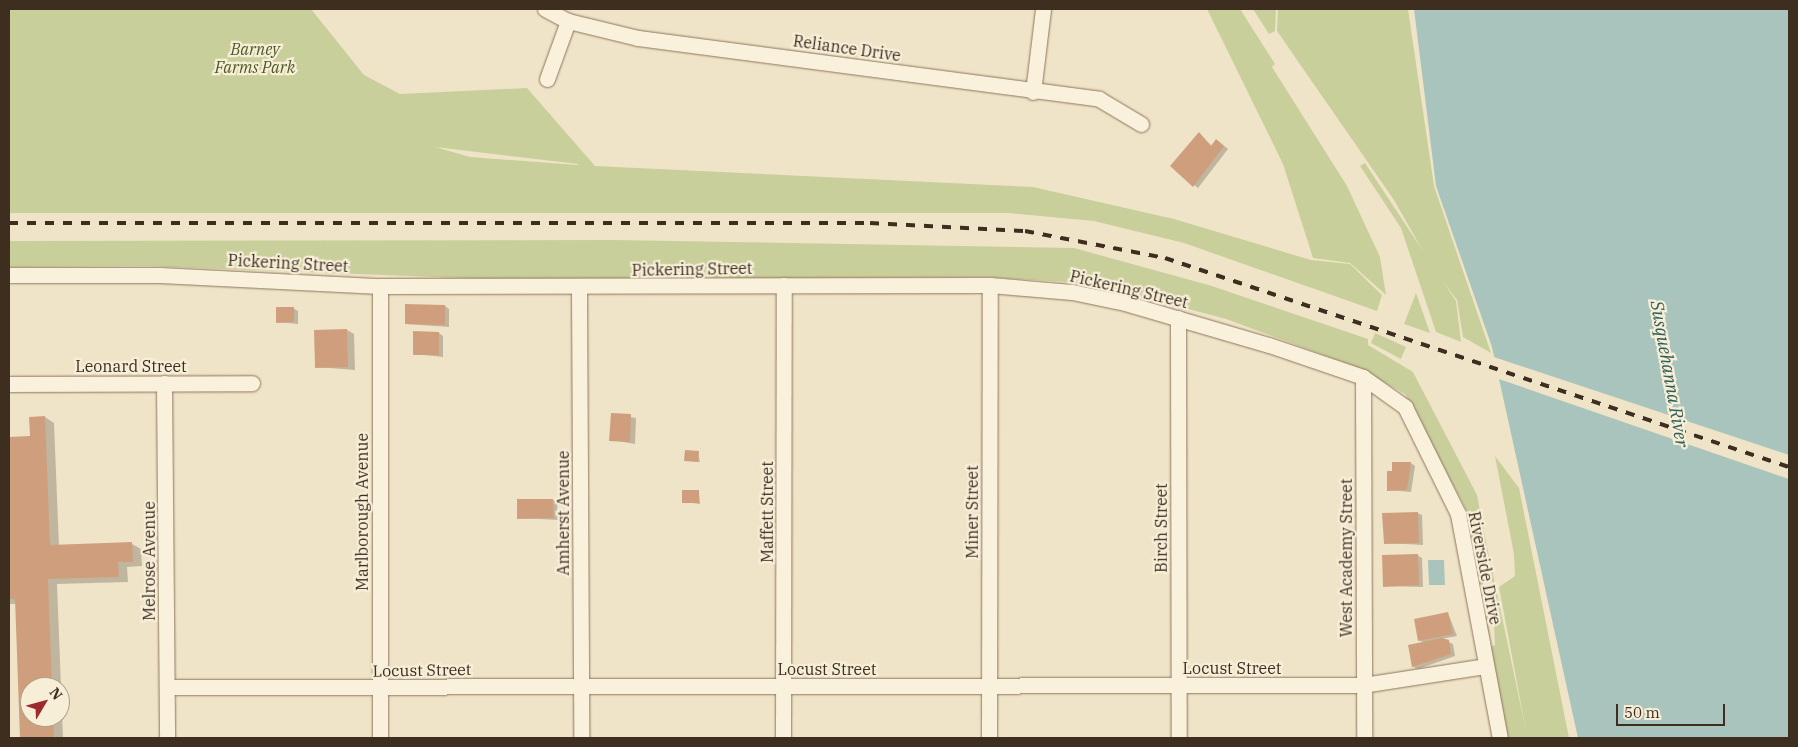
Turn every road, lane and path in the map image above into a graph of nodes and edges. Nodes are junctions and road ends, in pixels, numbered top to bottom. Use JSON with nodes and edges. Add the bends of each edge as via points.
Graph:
{"nodes":[{"id":1,"x":545,"y":9,"type":"edge"},
{"id":2,"x":1042,"y":9,"type":"edge"},
{"id":3,"x":568,"y":21,"type":"junction"},
{"id":4,"x":547,"y":79,"type":"dead end"},
{"id":5,"x":1033,"y":92,"type":"junction"},
{"id":6,"x":1141,"y":124,"type":"dead end"},
{"id":7,"x":9,"y":275,"type":"edge"},
{"id":8,"x":784,"y":285,"type":"junction"},
{"id":9,"x":380,"y":286,"type":"junction"},
{"id":10,"x":990,"y":286,"type":"junction"},
{"id":11,"x":580,"y":288,"type":"junction"},
{"id":12,"x":1178,"y":318,"type":"junction"},
{"id":13,"x":1363,"y":377,"type":"junction"},
{"id":14,"x":164,"y":383,"type":"junction"},
{"id":15,"x":252,"y":383,"type":"dead end"},
{"id":16,"x":10,"y":384,"type":"edge"},
{"id":17,"x":1486,"y":666,"type":"junction"},
{"id":18,"x":988,"y":685,"type":"junction"},
{"id":19,"x":1179,"y":685,"type":"junction"},
{"id":20,"x":581,"y":686,"type":"junction"},
{"id":21,"x":784,"y":686,"type":"junction"},
{"id":22,"x":1364,"y":686,"type":"junction"},
{"id":23,"x":167,"y":687,"type":"junction"},
{"id":24,"x":380,"y":689,"type":"junction"},
{"id":25,"x":167,"y":738,"type":"edge"},
{"id":26,"x":380,"y":738,"type":"edge"},
{"id":27,"x":581,"y":738,"type":"edge"},
{"id":28,"x":783,"y":738,"type":"edge"},
{"id":29,"x":989,"y":738,"type":"edge"},
{"id":30,"x":1179,"y":738,"type":"edge"},
{"id":31,"x":1364,"y":738,"type":"edge"},
{"id":32,"x":1500,"y":738,"type":"edge"}],
"edges":[{"from":1,"to":3,"type":"street","name":"Reliance Drive"},
{"from":2,"to":5,"type":"street"},
{"from":3,"to":4,"type":"street"},
{"from":3,"to":5,"type":"street","name":"Reliance Drive","via":[[638,38]]},
{"from":5,"to":6,"type":"street","name":"Reliance Drive","via":[[1099,99]]},
{"from":7,"to":9,"type":"street","name":"Pickering Street","via":[[160,275]]},
{"from":8,"to":10,"type":"street","name":"Pickering Street"},
{"from":8,"to":11,"type":"street","name":"Pickering Street"},
{"from":8,"to":21,"type":"street","name":"Maffett Street"},
{"from":9,"to":11,"type":"street","name":"Pickering Street"},
{"from":9,"to":24,"type":"street","name":"Marlborough Avenue"},
{"from":10,"to":12,"type":"street","name":"Pickering Street","via":[[1072,292]]},
{"from":10,"to":18,"type":"street","name":"Miner Street"},
{"from":11,"to":20,"type":"street","name":"Amherst Avenue"},
{"from":12,"to":13,"type":"street","name":"Pickering Street"},
{"from":12,"to":19,"type":"street","name":"Birch Street"},
{"from":13,"to":17,"type":"street","name":"Riverside Drive","via":[[1405,407],[1448,489],[1458,514]]},
{"from":13,"to":22,"type":"street","name":"West Academy Street"},
{"from":14,"to":15,"type":"street","name":"Leonard Street"},
{"from":14,"to":16,"type":"street","name":"Leonard Street"},
{"from":14,"to":23,"type":"street","name":"Melrose Avenue"},
{"from":17,"to":22,"type":"street","name":"Locust Street"},
{"from":17,"to":32,"type":"street","name":"Riverside Drive"},
{"from":18,"to":19,"type":"street","name":"Locust Street"},
{"from":18,"to":21,"type":"street","name":"Locust Street"},
{"from":18,"to":29,"type":"street","name":"Miner Street"},
{"from":19,"to":22,"type":"street","name":"Locust Street"},
{"from":19,"to":30,"type":"street","name":"Birch Street"},
{"from":20,"to":21,"type":"street","name":"Locust Street"},
{"from":20,"to":24,"type":"street","name":"Locust Street"},
{"from":20,"to":27,"type":"street","name":"Amherst Avenue"},
{"from":21,"to":28,"type":"street","name":"Maffett Street"},
{"from":22,"to":31,"type":"street","name":"West Academy Street"},
{"from":23,"to":24,"type":"street","name":"Locust Street"},
{"from":23,"to":25,"type":"street","name":"Melrose Avenue"},
{"from":24,"to":26,"type":"street","name":"Marlborough Avenue"}]}
